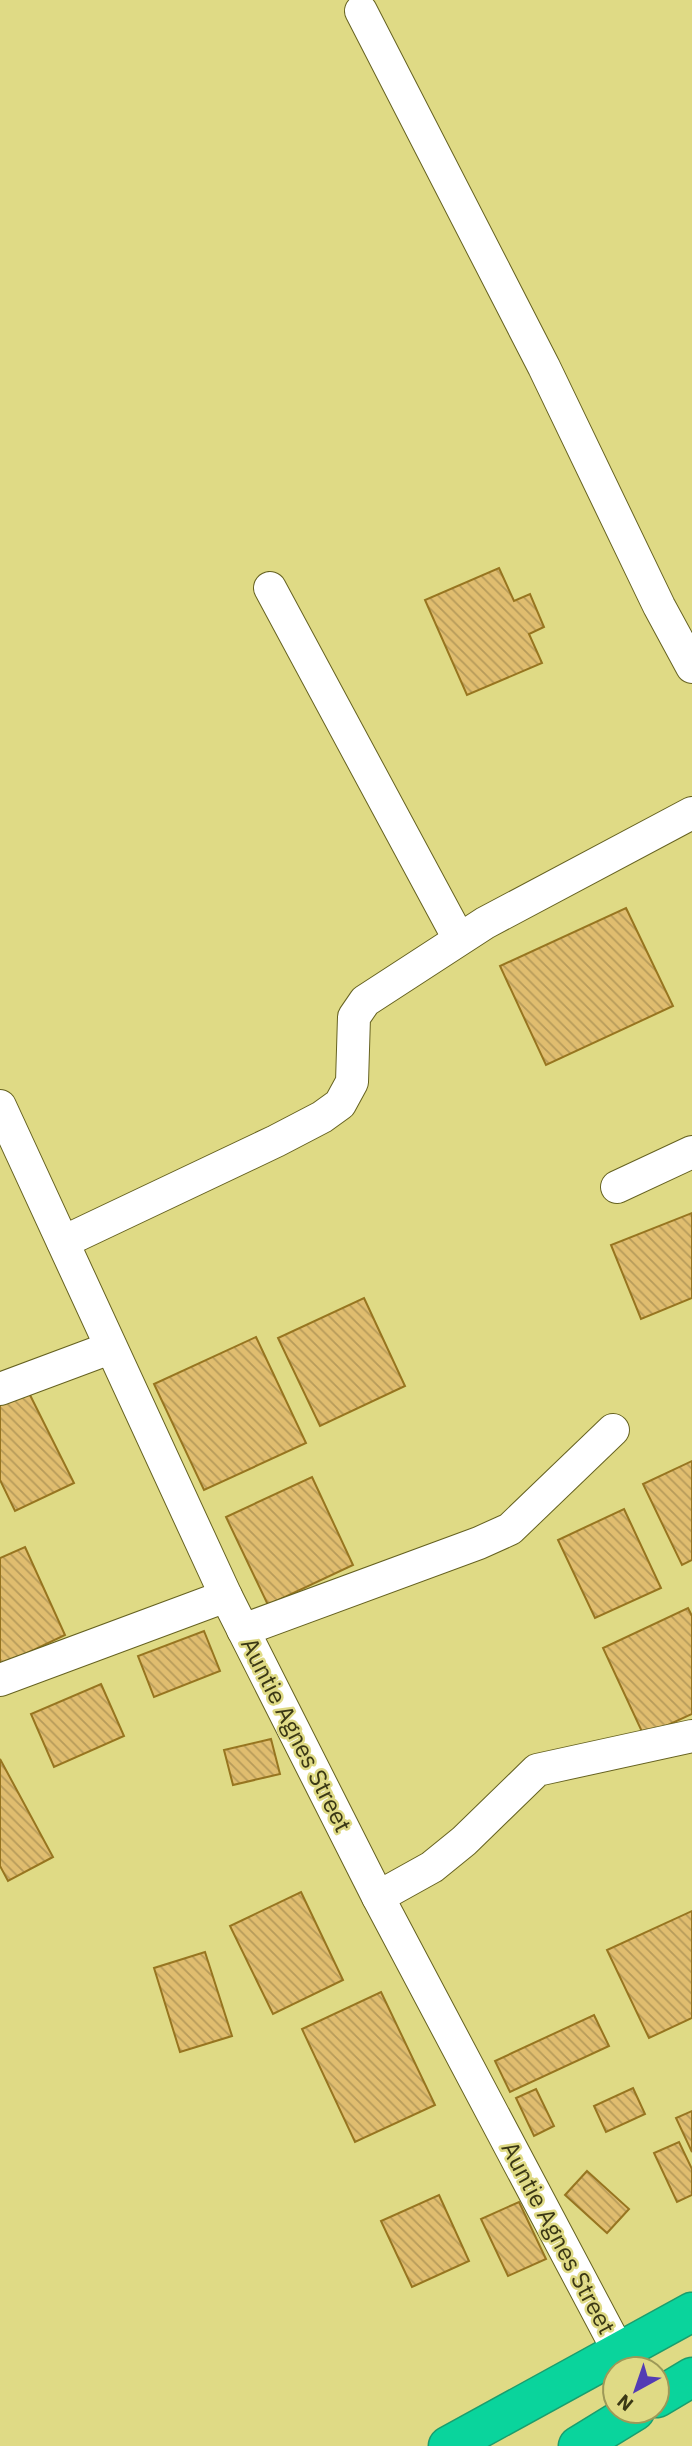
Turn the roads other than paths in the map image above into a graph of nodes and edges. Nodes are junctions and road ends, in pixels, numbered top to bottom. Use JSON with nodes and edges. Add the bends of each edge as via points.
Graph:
{"nodes":[{"id":1,"x":361,"y":11,"type":"dead end"},
{"id":2,"x":270,"y":588,"type":"dead end"},
{"id":3,"x":692,"y":667,"type":"edge"},
{"id":4,"x":692,"y":813,"type":"edge"},
{"id":5,"x":459,"y":939,"type":"junction"},
{"id":6,"x":0,"y":1106,"type":"edge"},
{"id":7,"x":692,"y":1152,"type":"edge"},
{"id":8,"x":617,"y":1187,"type":"dead end"},
{"id":9,"x":63,"y":1242,"type":"junction"},
{"id":10,"x":110,"y":1348,"type":"junction"},
{"id":11,"x":0,"y":1389,"type":"edge"},
{"id":12,"x":612,"y":1430,"type":"dead end"},
{"id":13,"x":226,"y":1596,"type":"junction"},
{"id":14,"x":243,"y":1630,"type":"junction"},
{"id":15,"x":0,"y":1680,"type":"edge"},
{"id":16,"x":692,"y":1736,"type":"edge"},
{"id":17,"x":377,"y":1897,"type":"junction"},
{"id":18,"x":692,"y":2312,"type":"edge"},
{"id":19,"x":619,"y":2352,"type":"junction"},
{"id":20,"x":692,"y":2377,"type":"edge"},
{"id":21,"x":671,"y":2390,"type":"edge"},
{"id":22,"x":612,"y":2425,"type":"edge"},
{"id":23,"x":448,"y":2446,"type":"edge"},
{"id":24,"x":578,"y":2446,"type":"edge"}],
"edges":[{"from":1,"to":3,"type":"street"},
{"from":2,"to":5,"type":"street"},
{"from":4,"to":5,"type":"street"},
{"from":5,"to":9,"type":"street","via":[[365,1002],[354,1017],[352,1082],[340,1104],[276,1141]]},
{"from":6,"to":9,"type":"street","name":"Auntie Agnes Street"},
{"from":7,"to":8,"type":"street"},
{"from":9,"to":10,"type":"street","name":"Auntie Agnes Street"},
{"from":10,"to":11,"type":"street"},
{"from":10,"to":13,"type":"street","name":"Auntie Agnes Street"},
{"from":12,"to":14,"type":"street","via":[[510,1528]]},
{"from":13,"to":14,"type":"street","name":"Auntie Agnes Street"},
{"from":13,"to":15,"type":"street"},
{"from":14,"to":17,"type":"street","name":"Auntie Agnes Street"},
{"from":16,"to":17,"type":"street","via":[[537,1770],[432,1867]]},
{"from":17,"to":19,"type":"street","name":"Auntie Agnes Street"},
{"from":18,"to":19,"type":"highway"},
{"from":19,"to":23,"type":"highway"},
{"from":20,"to":21,"type":"highway"},
{"from":22,"to":24,"type":"highway"}]}
